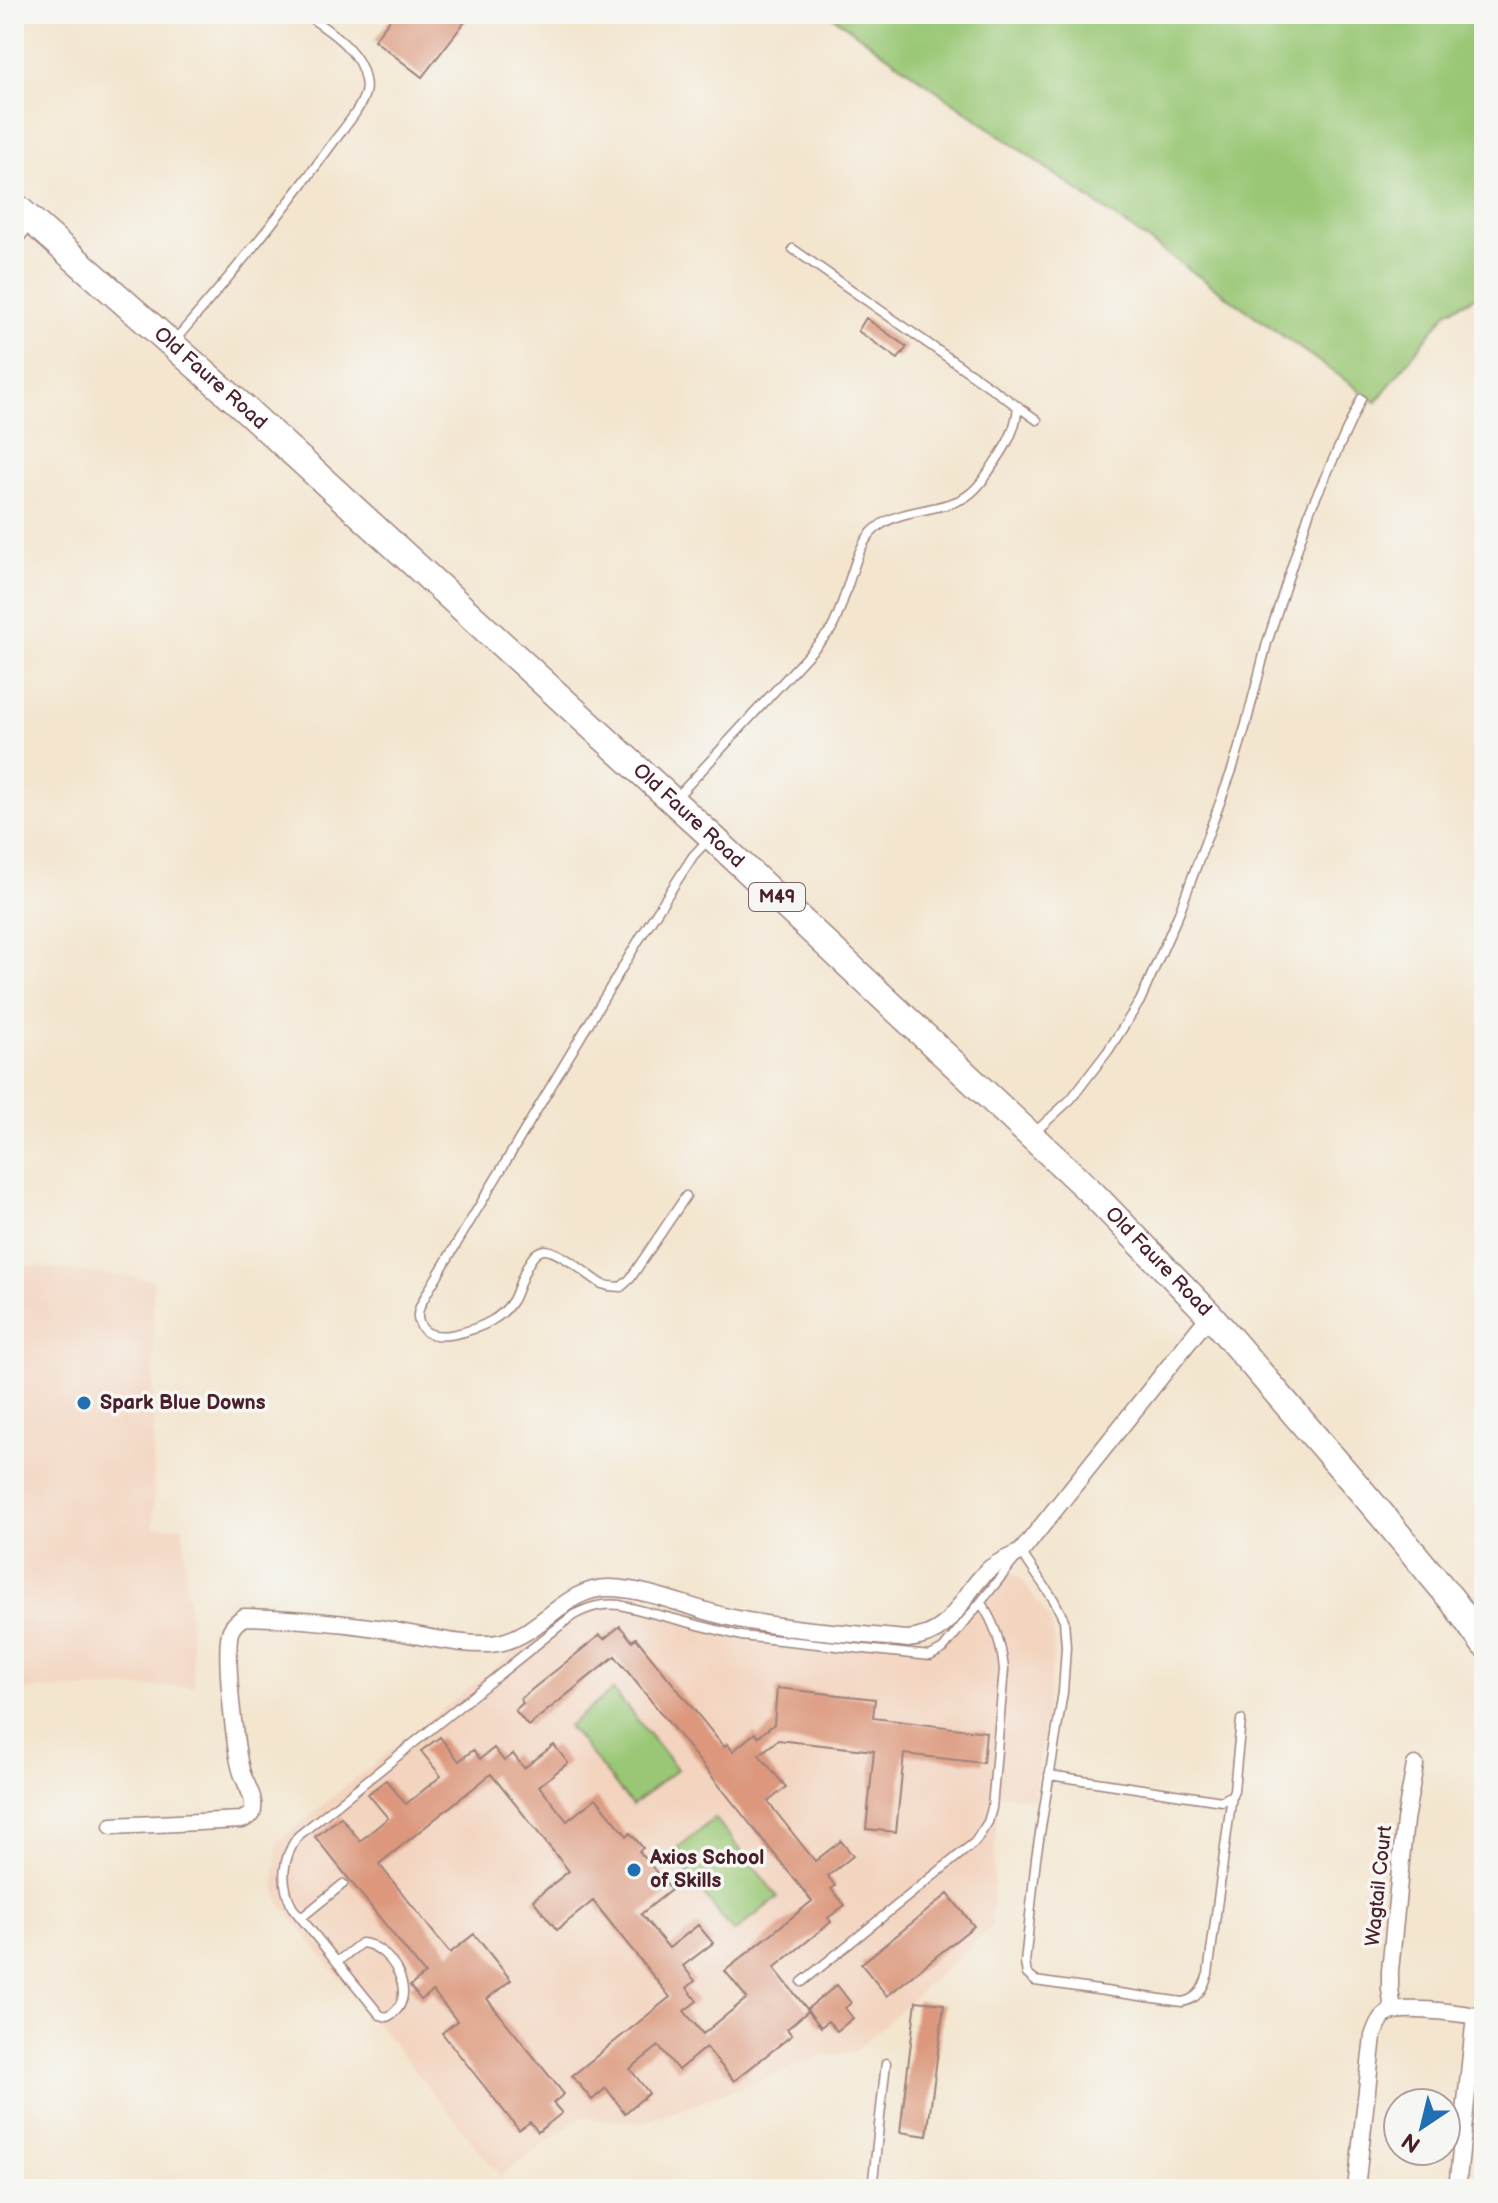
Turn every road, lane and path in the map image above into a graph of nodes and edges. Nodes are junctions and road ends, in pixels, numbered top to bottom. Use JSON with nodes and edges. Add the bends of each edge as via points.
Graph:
{"nodes":[{"id":1,"x":305,"y":14,"type":"edge"},
{"id":2,"x":23,"y":213,"type":"edge"},
{"id":3,"x":14,"y":247,"type":"edge"},
{"id":4,"x":793,"y":249,"type":"dead end"},
{"id":5,"x":172,"y":344,"type":"junction"},
{"id":6,"x":1361,"y":399,"type":"dead end"},
{"id":7,"x":1018,"y":406,"type":"junction"},
{"id":8,"x":1037,"y":420,"type":"dead end"},
{"id":9,"x":673,"y":801,"type":"junction"},
{"id":10,"x":711,"y":836,"type":"junction"},
{"id":11,"x":1031,"y":1135,"type":"junction"},
{"id":12,"x":686,"y":1196,"type":"dead end"},
{"id":13,"x":1210,"y":1315,"type":"junction"},
{"id":14,"x":1021,"y":1552,"type":"junction"},
{"id":15,"x":981,"y":1603,"type":"junction"},
{"id":16,"x":1484,"y":1644,"type":"edge"},
{"id":17,"x":1241,"y":1720,"type":"dead end"},
{"id":18,"x":1415,"y":1765,"type":"dead end"},
{"id":19,"x":1049,"y":1775,"type":"junction"},
{"id":20,"x":1232,"y":1795,"type":"junction"},
{"id":21,"x":112,"y":1826,"type":"dead end"},
{"id":22,"x":343,"y":1884,"type":"dead end"},
{"id":23,"x":301,"y":1918,"type":"junction"},
{"id":24,"x":337,"y":1962,"type":"junction"},
{"id":25,"x":802,"y":1982,"type":"dead end"},
{"id":26,"x":1393,"y":2011,"type":"junction"},
{"id":27,"x":1480,"y":2017,"type":"edge"},
{"id":28,"x":886,"y":2063,"type":"dead end"},
{"id":29,"x":872,"y":2189,"type":"edge"},
{"id":30,"x":1356,"y":2189,"type":"edge"},
{"id":31,"x":1457,"y":2189,"type":"edge"}],
"edges":[{"from":1,"to":5,"type":"lane","via":[[350,50],[361,66],[365,93],[319,162]]},
{"from":2,"to":3,"type":"lane"},
{"from":2,"to":5,"type":"main road","name":"Old Faure Road","number":"M49"},
{"from":4,"to":7,"type":"lane"},
{"from":5,"to":9,"type":"main road","name":"Old Faure Road","number":"M49"},
{"from":6,"to":11,"type":"lane","via":[[1310,510],[1232,770],[1140,1001],[1071,1099]]},
{"from":7,"to":8,"type":"lane"},
{"from":7,"to":9,"type":"lane","via":[[1013,434],[980,484],[964,498],[902,515],[873,530],[831,630]]},
{"from":9,"to":10,"type":"main road","name":"Old Faure Road","number":"M49"},
{"from":10,"to":11,"type":"main road","name":"Old Faure Road","number":"M49"},
{"from":10,"to":12,"type":"lane","via":[[640,938],[427,1293],[419,1321],[424,1329],[448,1335],[492,1321],[512,1301],[537,1251],[557,1253],[602,1284],[621,1287]]},
{"from":11,"to":13,"type":"main road","name":"Old Faure Road","number":"M49"},
{"from":13,"to":14,"type":"street"},
{"from":13,"to":16,"type":"main road","name":"Old Faure Road","number":"M49"},
{"from":14,"to":15,"type":"lane"},
{"from":14,"to":19,"type":"lane","via":[[1064,1620],[1063,1692]]},
{"from":14,"to":21,"type":"street","via":[[987,1571],[936,1632],[908,1639],[727,1617],[610,1588],[581,1593],[504,1642],[472,1643],[244,1617],[231,1630],[228,1653],[236,1748],[254,1805],[252,1814],[242,1820]]},
{"from":15,"to":23,"type":"lane","via":[[943,1649],[925,1656],[741,1636],[620,1605],[582,1610],[298,1836],[283,1876],[287,1897]]},
{"from":15,"to":25,"type":"lane","via":[[996,1628],[1004,1669],[988,1822],[975,1842]]},
{"from":17,"to":20,"type":"lane"},
{"from":18,"to":26,"type":"street","name":"Wagtail Court","via":[[1390,1971]]},
{"from":19,"to":20,"type":"lane","via":[[1222,1801]]},
{"from":19,"to":20,"type":"lane","via":[[1027,1974],[1035,1981],[1182,2002],[1197,1996],[1208,1974]]},
{"from":22,"to":23,"type":"lane"},
{"from":23,"to":24,"type":"lane"},
{"from":24,"to":24,"type":"lane","via":[[380,2015],[396,2011],[402,1977],[381,1949],[361,1943]]},
{"from":26,"to":27,"type":"street"},
{"from":26,"to":30,"type":"street","via":[[1384,2015],[1373,2036]]},
{"from":27,"to":31,"type":"street"},
{"from":28,"to":29,"type":"lane"}]}
